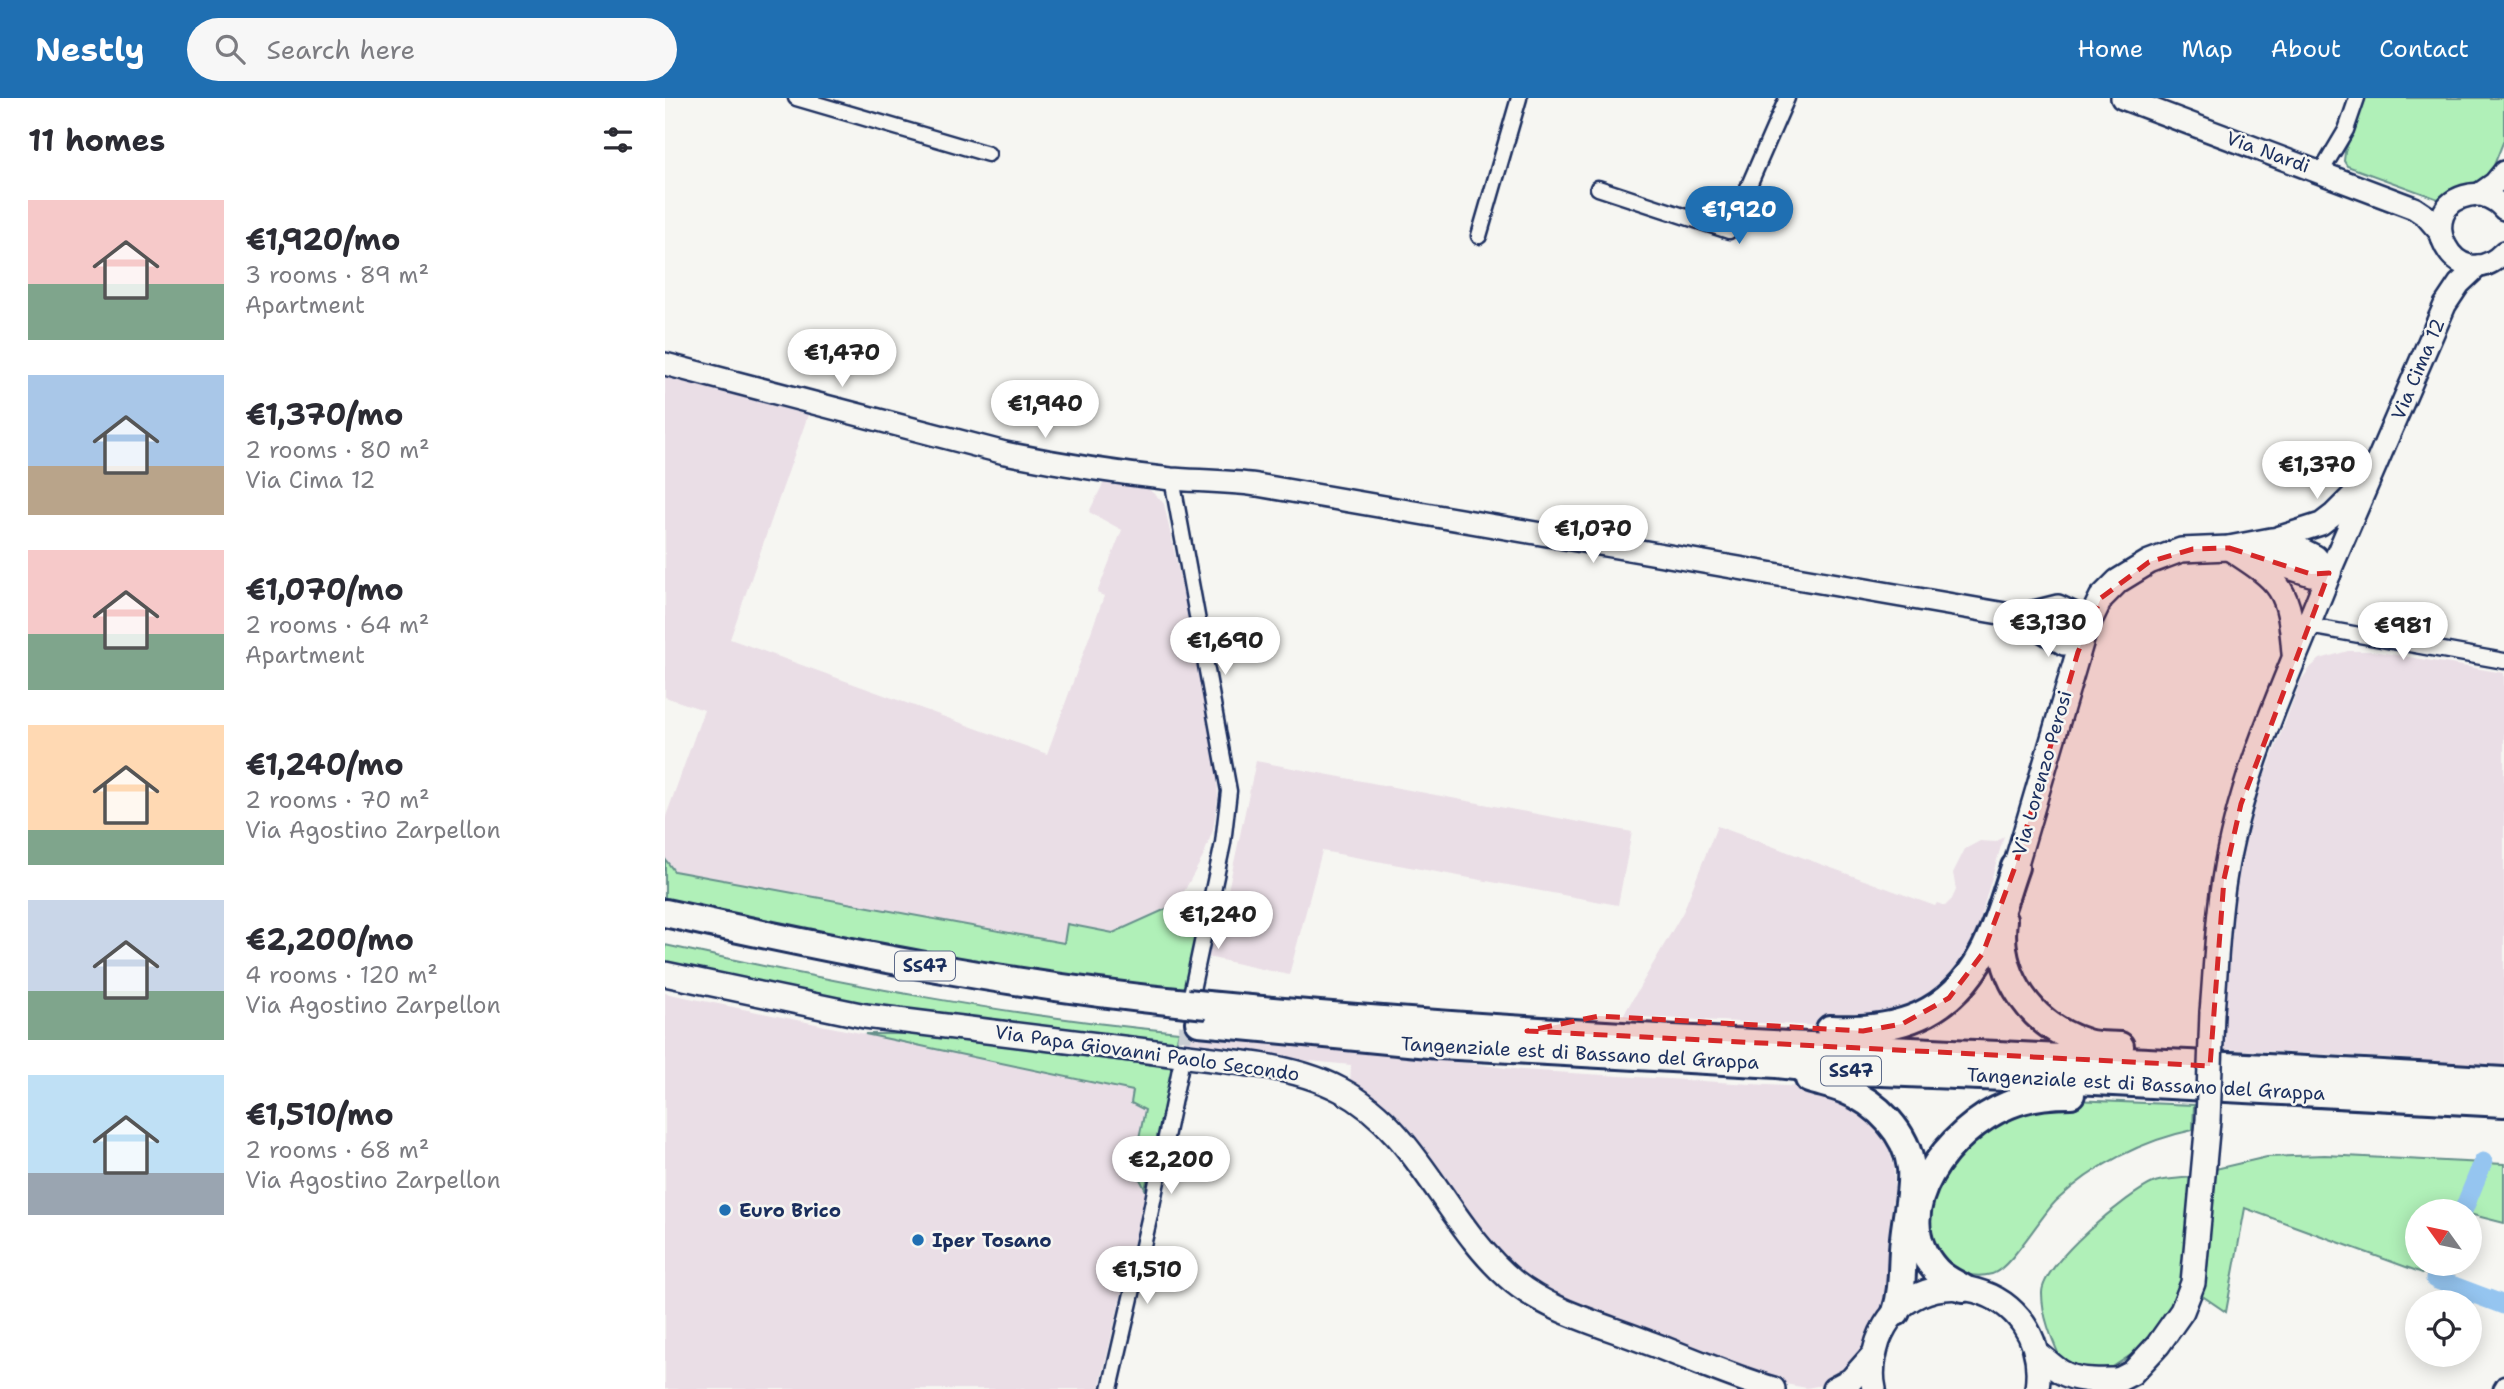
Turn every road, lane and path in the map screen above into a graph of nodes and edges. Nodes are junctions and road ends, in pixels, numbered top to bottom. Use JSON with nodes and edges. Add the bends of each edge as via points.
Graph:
{"nodes":[{"id":1,"x":796,"y":98,"type":"edge"},
{"id":2,"x":1519,"y":98,"type":"edge"},
{"id":3,"x":1787,"y":98,"type":"edge"},
{"id":4,"x":2122,"y":98,"type":"edge"},
{"id":5,"x":2357,"y":98,"type":"edge"},
{"id":6,"x":988,"y":154,"type":"dead end"},
{"id":7,"x":2321,"y":172,"type":"junction"},
{"id":8,"x":2504,"y":172,"type":"edge"},
{"id":9,"x":1598,"y":188,"type":"dead end"},
{"id":10,"x":2478,"y":195,"type":"junction"},
{"id":11,"x":2450,"y":205,"type":"junction"},
{"id":12,"x":2502,"y":206,"type":"edge"},
{"id":13,"x":2414,"y":208,"type":"junction"},
{"id":14,"x":1479,"y":236,"type":"dead end"},
{"id":15,"x":2444,"y":242,"type":"junction"},
{"id":16,"x":2496,"y":258,"type":"edge"},
{"id":17,"x":2445,"y":305,"type":"junction"},
{"id":18,"x":665,"y":364,"type":"edge"},
{"id":19,"x":2371,"y":477,"type":"junction"},
{"id":20,"x":1172,"y":479,"type":"junction"},
{"id":21,"x":2271,"y":540,"type":"junction"},
{"id":22,"x":2229,"y":548,"type":"junction"},
{"id":23,"x":2329,"y":573,"type":"junction"},
{"id":24,"x":2017,"y":616,"type":"junction"},
{"id":25,"x":2309,"y":626,"type":"junction"},
{"id":26,"x":2084,"y":633,"type":"junction"},
{"id":27,"x":2295,"y":657,"type":"junction"},
{"id":28,"x":2504,"y":661,"type":"edge"},
{"id":29,"x":2015,"y":867,"type":"junction"},
{"id":30,"x":665,"y":913,"type":"edge"},
{"id":31,"x":665,"y":927,"type":"edge"},
{"id":32,"x":665,"y":974,"type":"edge"},
{"id":33,"x":1194,"y":1008,"type":"junction"},
{"id":34,"x":1527,"y":1031,"type":"junction"},
{"id":35,"x":1439,"y":1045,"type":"junction"},
{"id":36,"x":1180,"y":1069,"type":"tunnel mouth"},
{"id":37,"x":2502,"y":1088,"type":"edge"},
{"id":38,"x":2469,"y":1101,"type":"junction"},
{"id":39,"x":2210,"y":1107,"type":"junction"},
{"id":40,"x":1963,"y":1288,"type":"junction"},
{"id":41,"x":1896,"y":1312,"type":"junction"},
{"id":42,"x":1874,"y":1354,"type":"junction"},
{"id":43,"x":2038,"y":1354,"type":"junction"},
{"id":44,"x":2109,"y":1384,"type":"edge"},
{"id":45,"x":2504,"y":1384,"type":"edge"},
{"id":46,"x":1109,"y":1389,"type":"edge"},
{"id":47,"x":1773,"y":1389,"type":"edge"},
{"id":48,"x":1834,"y":1389,"type":"edge"},
{"id":49,"x":1874,"y":1389,"type":"edge"},
{"id":50,"x":2037,"y":1389,"type":"edge"},
{"id":51,"x":2501,"y":1389,"type":"edge"}],
"edges":[{"from":1,"to":6,"type":"street"},
{"from":2,"to":14,"type":"street"},
{"from":3,"to":9,"type":"street","via":[[1730,231]]},
{"from":4,"to":7,"type":"street","name":"Via Nardi"},
{"from":5,"to":7,"type":"street","via":[[2346,130]]},
{"from":7,"to":13,"type":"street","name":"Via Nardi"},
{"from":8,"to":10,"type":"street"},
{"from":8,"to":12,"type":"street"},
{"from":10,"to":11,"type":"street"},
{"from":10,"to":12,"type":"street"},
{"from":11,"to":13,"type":"street"},
{"from":11,"to":15,"type":"street","via":[[2443,216]]},
{"from":13,"to":15,"type":"street","via":[[2426,216]]},
{"from":15,"to":16,"type":"street","via":[[2460,262]]},
{"from":15,"to":17,"type":"street","via":[[2449,281]]},
{"from":16,"to":17,"type":"street","via":[[2459,285]]},
{"from":17,"to":19,"type":"street","name":"Via Cima 12"},
{"from":18,"to":20,"type":"street","via":[[1005,453]]},
{"from":19,"to":21,"type":"street","via":[[2321,524]]},
{"from":19,"to":23,"type":"street","name":"Via Cima 12"},
{"from":20,"to":24,"type":"street","via":[[1257,485]]},
{"from":20,"to":33,"type":"street","via":[[1229,791]]},
{"from":21,"to":22,"type":"main road"},
{"from":21,"to":23,"type":"main road","via":[[2315,556]]},
{"from":22,"to":23,"type":"main road","via":[[2311,575]]},
{"from":22,"to":26,"type":"main road","name":"Via Lorenzo Perosi","via":[[2181,550],[2131,572],[2101,598]]},
{"from":22,"to":27,"type":"main road","via":[[2270,576],[2282,590]]},
{"from":23,"to":25,"type":"main road","name":"Via Cima 12"},
{"from":24,"to":26,"type":"street","via":[[2064,644]]},
{"from":24,"to":26,"type":"street","via":[[2058,606],[2073,613]]},
{"from":25,"to":27,"type":"main road","name":"Via Cima 12"},
{"from":25,"to":28,"type":"street"},
{"from":26,"to":29,"type":"main road","name":"Via Lorenzo Perosi"},
{"from":27,"to":39,"type":"main road","name":"Via Cima 12","bridge":true,"via":[[2262,744],[2224,879],[2212,1012]]},
{"from":29,"to":34,"type":"highway","via":[[1983,953],[1966,978],[1949,998],[1902,1024],[1863,1031],[1599,1016]]},
{"from":29,"to":37,"type":"highway","via":[[2003,917],[2002,951],[2011,981],[2029,1006],[2061,1031],[2087,1043],[2421,1061]]},
{"from":30,"to":33,"type":"highway","name":"Tangenziale est di Bassano del Grappa","number":"SS47","via":[[1024,983]]},
{"from":31,"to":33,"type":"highway","name":"Tangenziale est di Bassano del Grappa","number":"SS47","via":[[923,982]]},
{"from":32,"to":47,"type":"main road","name":"Via Papa Giovanni Paolo Secondo","via":[[865,1016],[1244,1063],[1318,1079],[1354,1097],[1385,1123],[1481,1249],[1521,1288],[1565,1311]]},
{"from":33,"to":34,"type":"highway","name":"Tangenziale est di Bassano del Grappa","number":"SS47"},
{"from":33,"to":35,"type":"highway","name":"Tangenziale est di Bassano del Grappa","number":"SS47"},
{"from":34,"to":37,"type":"highway","name":"Tangenziale est di Bassano del Grappa","number":"SS47"},
{"from":35,"to":38,"type":"highway","name":"Tangenziale est di Bassano del Grappa","number":"SS47","via":[[1832,1070]]},
{"from":35,"to":41,"type":"highway","via":[[1465,1054],[1583,1065],[1789,1074],[1846,1090],[1877,1109],[1902,1137],[1908,1152],[1911,1171]]},
{"from":36,"to":46,"type":"street"},
{"from":37,"to":38,"type":"highway","name":"Tangenziale est di Bassano del Grappa","number":"SS47"},
{"from":38,"to":39,"type":"highway","number":"SS47","via":[[2411,1111]]},
{"from":39,"to":40,"type":"highway","number":"SS47","via":[[2048,1094],[2007,1105],[1969,1128],[1934,1169],[1917,1213],[1928,1261]]},
{"from":39,"to":44,"type":"main road","name":"Via Cima 12","via":[[2193,1283],[2182,1311],[2158,1345],[2132,1373]]},
{"from":40,"to":41,"type":"main road","via":[[1927,1293]]},
{"from":40,"to":43,"type":"main road","via":[[1989,1294],[2016,1313],[2027,1326]]},
{"from":41,"to":42,"type":"main road"},
{"from":42,"to":48,"type":"main road","via":[[1851,1380]]},
{"from":42,"to":49,"type":"main road"},
{"from":43,"to":44,"type":"main road","via":[[2074,1377]]},
{"from":43,"to":50,"type":"main road"},
{"from":45,"to":51,"type":"street"}]}
